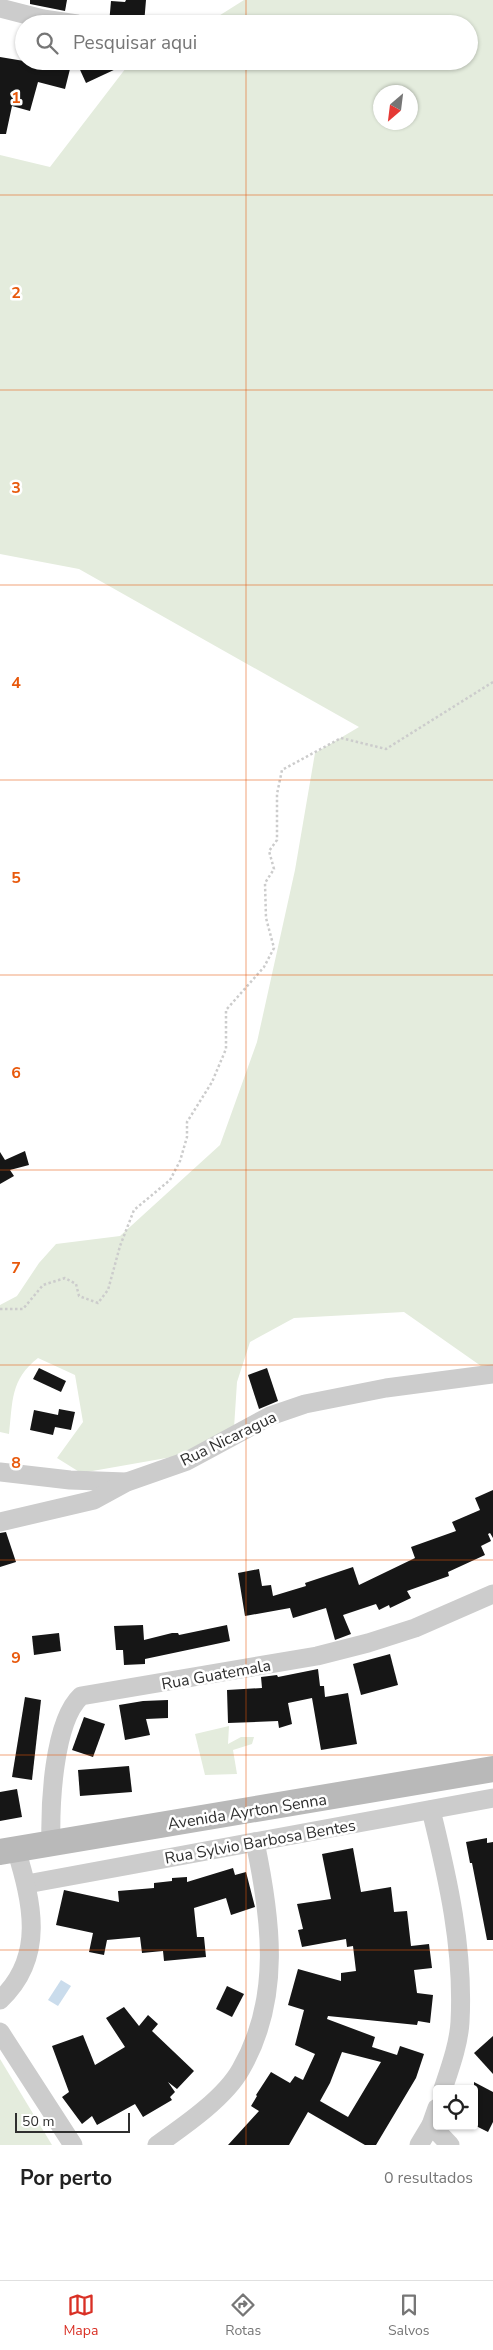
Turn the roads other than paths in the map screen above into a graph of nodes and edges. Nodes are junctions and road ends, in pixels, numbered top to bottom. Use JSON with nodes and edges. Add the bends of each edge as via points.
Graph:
{"nodes":[{"id":1,"x":0,"y":8,"type":"edge"},
{"id":2,"x":27,"y":15,"type":"edge"},
{"id":3,"x":493,"y":1374,"type":"edge"},
{"id":4,"x":0,"y":1472,"type":"edge"},
{"id":5,"x":127,"y":1482,"type":"junction"},
{"id":6,"x":0,"y":1522,"type":"edge"},
{"id":7,"x":493,"y":1594,"type":"edge"},
{"id":8,"x":493,"y":1769,"type":"edge"},
{"id":9,"x":493,"y":1798,"type":"edge"},
{"id":10,"x":431,"y":1810,"type":"junction"},
{"id":11,"x":255,"y":1842,"type":"junction"},
{"id":12,"x":51,"y":1843,"type":"junction"},
{"id":13,"x":8,"y":1850,"type":"edge"},
{"id":14,"x":27,"y":1884,"type":"junction"},
{"id":15,"x":0,"y":2000,"type":"edge"},
{"id":16,"x":0,"y":2032,"type":"edge"},
{"id":17,"x":444,"y":2085,"type":"edge"},
{"id":18,"x":433,"y":2118,"type":"edge"},
{"id":19,"x":442,"y":2130,"type":"edge"},
{"id":20,"x":73,"y":2145,"type":"edge"},
{"id":21,"x":157,"y":2145,"type":"edge"},
{"id":22,"x":419,"y":2145,"type":"edge"},
{"id":23,"x":450,"y":2145,"type":"edge"}],
"edges":[{"from":1,"to":2,"type":"street"},
{"from":3,"to":5,"type":"street","name":"Rua Nicaragua","via":[[386,1388],[305,1404],[270,1416],[187,1461]]},
{"from":4,"to":5,"type":"street"},
{"from":5,"to":6,"type":"street","name":"Rua Nicaragua","via":[[94,1500]]},
{"from":7,"to":12,"type":"street","name":"Rua Guatemala","via":[[415,1628],[318,1656],[81,1696],[73,1704],[58,1742]]},
{"from":8,"to":12,"type":"main road","name":"Avenida Ayrton Senna"},
{"from":9,"to":10,"type":"street","name":"Rua Sylvio Barbosa Bentes"},
{"from":10,"to":11,"type":"street","name":"Rua Sylvio Barbosa Bentes"},
{"from":10,"to":17,"type":"street","via":[[449,1882],[460,1960],[460,2024]]},
{"from":11,"to":14,"type":"street","name":"Rua Sylvio Barbosa Bentes"},
{"from":11,"to":21,"type":"street","via":[[266,1894],[270,1957],[265,2014],[241,2070],[214,2101]]},
{"from":12,"to":13,"type":"main road","name":"Avenida Ayrton Senna"},
{"from":13,"to":14,"type":"street"},
{"from":14,"to":15,"type":"street","via":[[32,1936],[25,1964],[8,1993]]},
{"from":16,"to":20,"type":"street"},
{"from":18,"to":22,"type":"street"},
{"from":19,"to":23,"type":"street"}]}
